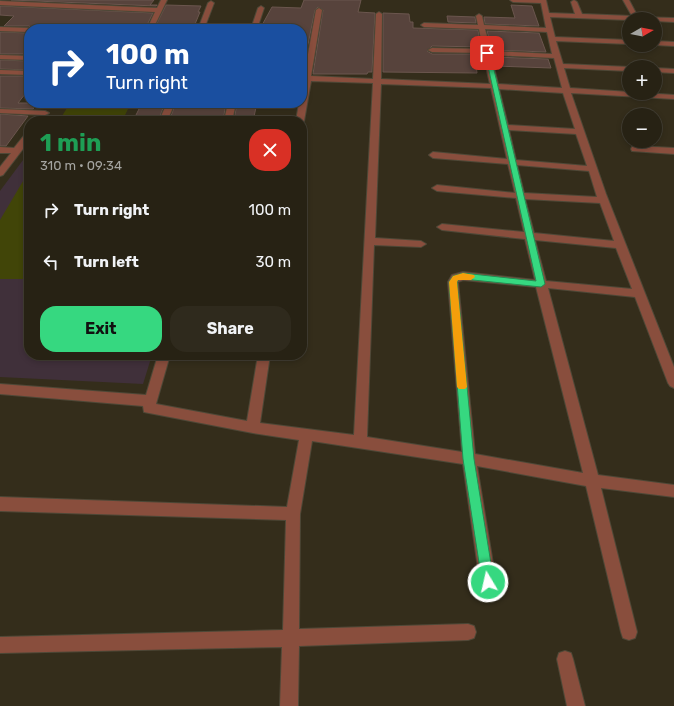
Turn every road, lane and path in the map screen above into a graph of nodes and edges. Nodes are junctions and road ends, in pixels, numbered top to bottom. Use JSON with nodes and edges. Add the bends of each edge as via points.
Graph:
{"nodes":[{"id":1,"x":164,"y":0,"type":"edge"},
{"id":2,"x":513,"y":0,"type":"edge"},
{"id":3,"x":626,"y":0,"type":"edge"},
{"id":4,"x":543,"y":1,"type":"edge"},
{"id":5,"x":574,"y":2,"type":"dead end"},
{"id":6,"x":0,"y":3,"type":"edge"},
{"id":7,"x":211,"y":3,"type":"dead end"},
{"id":8,"x":261,"y":8,"type":"dead end"},
{"id":9,"x":159,"y":10,"type":"junction"},
{"id":10,"x":319,"y":10,"type":"dead end"},
{"id":11,"x":633,"y":12,"type":"edge"},
{"id":12,"x":379,"y":14,"type":"dead end"},
{"id":13,"x":546,"y":14,"type":"junction"},
{"id":14,"x":479,"y":16,"type":"dead end"},
{"id":15,"x":579,"y":16,"type":"junction"},
{"id":16,"x":622,"y":18,"type":"edge"},
{"id":17,"x":662,"y":19,"type":"edge"},
{"id":18,"x":674,"y":20,"type":"edge"},
{"id":19,"x":152,"y":24,"type":"edge"},
{"id":20,"x":203,"y":24,"type":"edge"},
{"id":21,"x":256,"y":24,"type":"edge"},
{"id":22,"x":424,"y":25,"type":"dead end"},
{"id":23,"x":481,"y":27,"type":"junction"},
{"id":24,"x":0,"y":29,"type":"edge"},
{"id":25,"x":24,"y":30,"type":"edge"},
{"id":26,"x":551,"y":35,"type":"junction"},
{"id":27,"x":622,"y":41,"type":"edge"},
{"id":28,"x":662,"y":43,"type":"edge"},
{"id":29,"x":674,"y":44,"type":"edge"},
{"id":30,"x":432,"y":50,"type":"dead end"},
{"id":31,"x":487,"y":52,"type":"junction"},
{"id":32,"x":0,"y":56,"type":"edge"},
{"id":33,"x":556,"y":56,"type":"junction"},
{"id":34,"x":24,"y":58,"type":"edge"},
{"id":35,"x":307,"y":64,"type":"edge"},
{"id":36,"x":560,"y":66,"type":"junction"},
{"id":37,"x":622,"y":69,"type":"edge"},
{"id":38,"x":662,"y":70,"type":"edge"},
{"id":39,"x":674,"y":71,"type":"edge"},
{"id":40,"x":0,"y":72,"type":"edge"},
{"id":41,"x":24,"y":73,"type":"edge"},
{"id":42,"x":307,"y":78,"type":"edge"},
{"id":43,"x":377,"y":81,"type":"junction"},
{"id":44,"x":495,"y":86,"type":"junction"},
{"id":45,"x":567,"y":90,"type":"junction"},
{"id":46,"x":674,"y":97,"type":"edge"},
{"id":47,"x":0,"y":111,"type":"edge"},
{"id":48,"x":43,"y":116,"type":"edge"},
{"id":49,"x":504,"y":127,"type":"junction"},
{"id":50,"x":580,"y":132,"type":"junction"},
{"id":51,"x":24,"y":142,"type":"edge"},
{"id":52,"x":635,"y":149,"type":"dead end"},
{"id":53,"x":0,"y":150,"type":"edge"},
{"id":54,"x":17,"y":151,"type":"junction"},
{"id":55,"x":674,"y":151,"type":"edge"},
{"id":56,"x":433,"y":155,"type":"dead end"},
{"id":57,"x":512,"y":162,"type":"junction"},
{"id":58,"x":593,"y":169,"type":"junction"},
{"id":59,"x":0,"y":174,"type":"edge"},
{"id":60,"x":437,"y":188,"type":"dead end"},
{"id":61,"x":520,"y":196,"type":"junction"},
{"id":62,"x":604,"y":200,"type":"junction"},
{"id":63,"x":442,"y":227,"type":"dead end"},
{"id":64,"x":530,"y":236,"type":"junction"},
{"id":65,"x":370,"y":241,"type":"junction"},
{"id":66,"x":421,"y":244,"type":"dead end"},
{"id":67,"x":621,"y":245,"type":"junction"},
{"id":68,"x":541,"y":284,"type":"junction"},
{"id":69,"x":640,"y":294,"type":"junction"},
{"id":70,"x":163,"y":360,"type":"edge"},
{"id":71,"x":263,"y":360,"type":"edge"},
{"id":72,"x":674,"y":383,"type":"edge"},
{"id":73,"x":0,"y":390,"type":"edge"},
{"id":74,"x":151,"y":401,"type":"junction"},
{"id":75,"x":252,"y":428,"type":"junction"},
{"id":76,"x":306,"y":436,"type":"junction"},
{"id":77,"x":360,"y":442,"type":"junction"},
{"id":78,"x":469,"y":459,"type":"junction"},
{"id":79,"x":592,"y":481,"type":"junction"},
{"id":80,"x":674,"y":491,"type":"edge"},
{"id":81,"x":0,"y":504,"type":"edge"},
{"id":82,"x":293,"y":514,"type":"junction"},
{"id":83,"x":488,"y":582,"type":"dead end"},
{"id":84,"x":468,"y":632,"type":"dead end"},
{"id":85,"x":629,"y":632,"type":"dead end"},
{"id":86,"x":291,"y":638,"type":"junction"},
{"id":87,"x":0,"y":644,"type":"edge"},
{"id":88,"x":565,"y":659,"type":"dead end"},
{"id":89,"x":289,"y":706,"type":"edge"},
{"id":90,"x":576,"y":706,"type":"edge"}],
"edges":[{"from":1,"to":9,"type":"street"},
{"from":2,"to":4,"type":"street"},
{"from":3,"to":11,"type":"street"},
{"from":4,"to":13,"type":"street"},
{"from":5,"to":15,"type":"street"},
{"from":6,"to":9,"type":"street"},
{"from":7,"to":20,"type":"street"},
{"from":8,"to":21,"type":"street"},
{"from":9,"to":19,"type":"street"},
{"from":10,"to":35,"type":"street"},
{"from":12,"to":43,"type":"street"},
{"from":13,"to":15,"type":"street"},
{"from":13,"to":26,"type":"street"},
{"from":14,"to":23,"type":"street"},
{"from":15,"to":16,"type":"street"},
{"from":17,"to":18,"type":"street"},
{"from":22,"to":23,"type":"street"},
{"from":23,"to":26,"type":"street"},
{"from":23,"to":31,"type":"street"},
{"from":24,"to":25,"type":"street"},
{"from":26,"to":27,"type":"street"},
{"from":26,"to":33,"type":"street"},
{"from":28,"to":29,"type":"street"},
{"from":30,"to":31,"type":"street"},
{"from":31,"to":33,"type":"street"},
{"from":31,"to":44,"type":"street"},
{"from":32,"to":34,"type":"street"},
{"from":33,"to":36,"type":"street"},
{"from":36,"to":37,"type":"street"},
{"from":36,"to":45,"type":"street"},
{"from":38,"to":39,"type":"street"},
{"from":40,"to":41,"type":"street"},
{"from":42,"to":43,"type":"street"},
{"from":43,"to":44,"type":"street"},
{"from":43,"to":65,"type":"street"},
{"from":44,"to":45,"type":"street"},
{"from":44,"to":49,"type":"street"},
{"from":45,"to":46,"type":"street"},
{"from":45,"to":50,"type":"street"},
{"from":47,"to":48,"type":"street","via":[[45,113]]},
{"from":49,"to":50,"type":"street"},
{"from":49,"to":57,"type":"street"},
{"from":50,"to":58,"type":"street"},
{"from":51,"to":54,"type":"street"},
{"from":52,"to":55,"type":"street"},
{"from":53,"to":54,"type":"street"},
{"from":54,"to":59,"type":"street"},
{"from":56,"to":57,"type":"street"},
{"from":57,"to":58,"type":"street"},
{"from":57,"to":61,"type":"street"},
{"from":58,"to":62,"type":"street"},
{"from":60,"to":61,"type":"street"},
{"from":61,"to":62,"type":"street"},
{"from":61,"to":64,"type":"street"},
{"from":62,"to":67,"type":"street"},
{"from":63,"to":64,"type":"street"},
{"from":64,"to":67,"type":"street"},
{"from":64,"to":68,"type":"street"},
{"from":65,"to":66,"type":"street"},
{"from":65,"to":77,"type":"street"},
{"from":67,"to":69,"type":"street"},
{"from":68,"to":69,"type":"street"},
{"from":68,"to":78,"type":"street","via":[[463,276],[453,282]]},
{"from":68,"to":79,"type":"street"},
{"from":69,"to":72,"type":"street"},
{"from":70,"to":74,"type":"street"},
{"from":71,"to":75,"type":"street"},
{"from":73,"to":74,"type":"street"},
{"from":74,"to":75,"type":"street","via":[[149,408]]},
{"from":75,"to":76,"type":"street"},
{"from":76,"to":77,"type":"street"},
{"from":76,"to":82,"type":"street"},
{"from":77,"to":78,"type":"street"},
{"from":78,"to":79,"type":"street"},
{"from":78,"to":83,"type":"street"},
{"from":79,"to":80,"type":"street"},
{"from":79,"to":85,"type":"street"},
{"from":81,"to":82,"type":"street"},
{"from":82,"to":86,"type":"street"},
{"from":84,"to":86,"type":"street"},
{"from":86,"to":87,"type":"street"},
{"from":86,"to":89,"type":"street"},
{"from":88,"to":90,"type":"street"}]}
